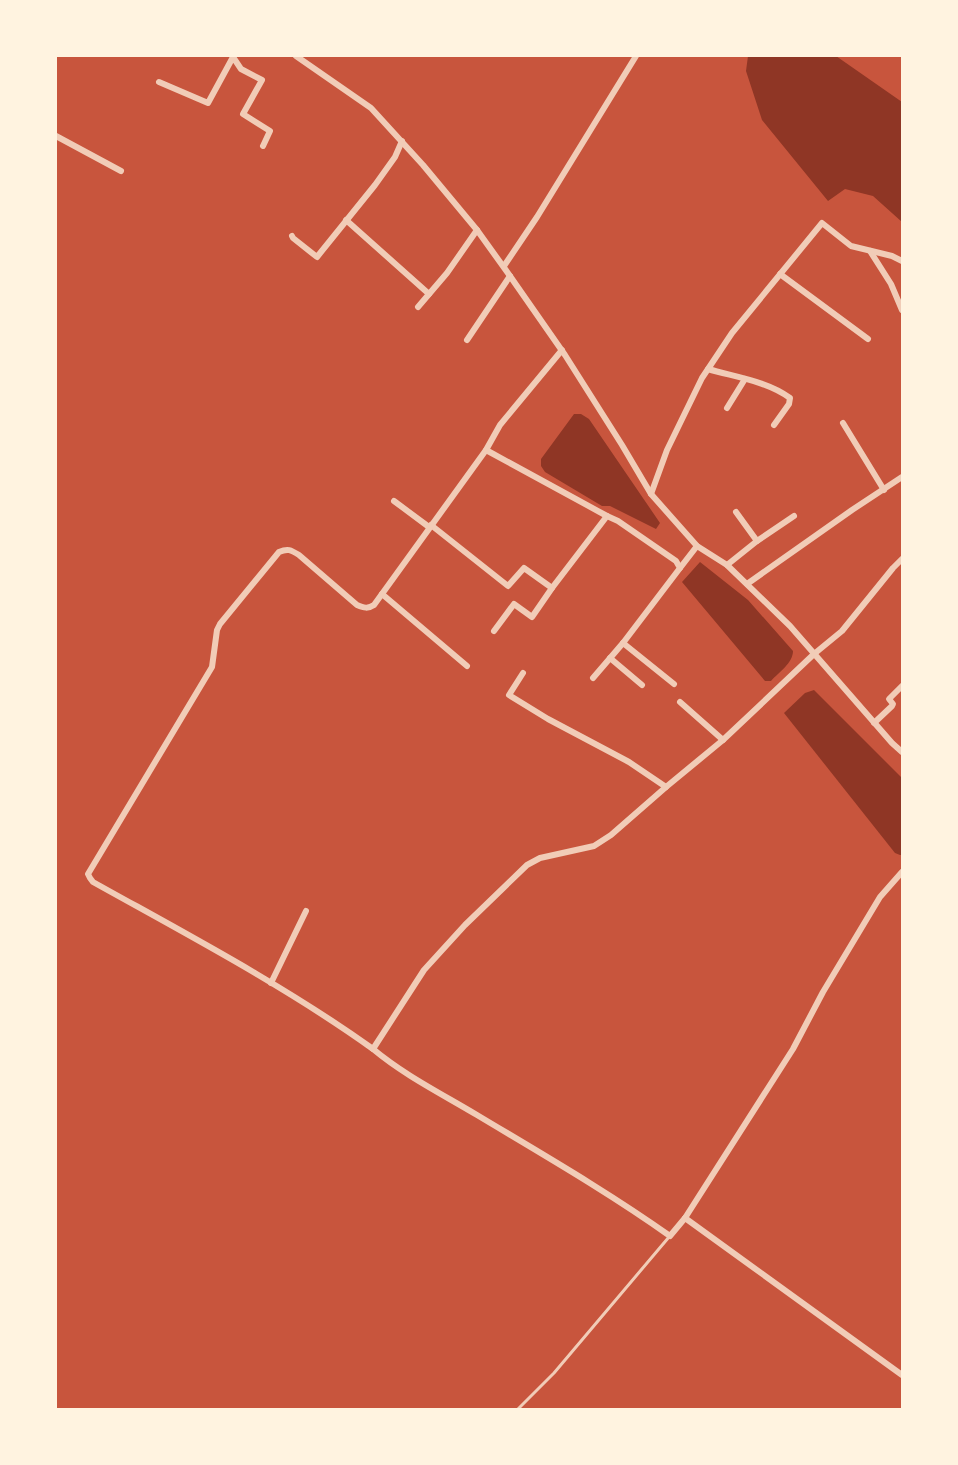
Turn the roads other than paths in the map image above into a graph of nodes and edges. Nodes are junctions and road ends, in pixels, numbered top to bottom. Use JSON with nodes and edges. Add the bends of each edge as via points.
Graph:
{"nodes":[{"id":1,"x":231,"y":56,"type":"edge"},
{"id":2,"x":296,"y":56,"type":"edge"},
{"id":3,"x":636,"y":56,"type":"edge"},
{"id":4,"x":159,"y":82,"type":"dead end"},
{"id":5,"x":56,"y":136,"type":"edge"},
{"id":6,"x":402,"y":141,"type":"junction"},
{"id":7,"x":263,"y":146,"type":"dead end"},
{"id":8,"x":121,"y":171,"type":"dead end"},
{"id":9,"x":346,"y":220,"type":"junction"},
{"id":10,"x":477,"y":231,"type":"junction"},
{"id":11,"x":292,"y":236,"type":"dead end"},
{"id":12,"x":870,"y":250,"type":"junction"},
{"id":13,"x":903,"y":261,"type":"edge"},
{"id":14,"x":504,"y":266,"type":"junction"},
{"id":15,"x":780,"y":274,"type":"junction"},
{"id":16,"x":510,"y":276,"type":"junction"},
{"id":17,"x":429,"y":294,"type":"junction"},
{"id":18,"x":418,"y":307,"type":"dead end"},
{"id":19,"x":903,"y":310,"type":"edge"},
{"id":20,"x":868,"y":339,"type":"dead end"},
{"id":21,"x":467,"y":340,"type":"dead end"},
{"id":22,"x":562,"y":350,"type":"junction"},
{"id":23,"x":708,"y":369,"type":"junction"},
{"id":24,"x":745,"y":379,"type":"junction"},
{"id":25,"x":727,"y":408,"type":"dead end"},
{"id":26,"x":843,"y":423,"type":"dead end"},
{"id":27,"x":774,"y":425,"type":"dead end"},
{"id":28,"x":486,"y":450,"type":"junction"},
{"id":29,"x":903,"y":477,"type":"edge"},
{"id":30,"x":884,"y":490,"type":"junction"},
{"id":31,"x":651,"y":494,"type":"junction"},
{"id":32,"x":394,"y":501,"type":"dead end"},
{"id":33,"x":736,"y":512,"type":"dead end"},
{"id":34,"x":607,"y":516,"type":"junction"},
{"id":35,"x":794,"y":516,"type":"dead end"},
{"id":36,"x":430,"y":526,"type":"junction"},
{"id":37,"x":757,"y":541,"type":"junction"},
{"id":38,"x":697,"y":546,"type":"junction"},
{"id":39,"x":903,"y":559,"type":"edge"},
{"id":40,"x":727,"y":565,"type":"junction"},
{"id":41,"x":680,"y":568,"type":"junction"},
{"id":42,"x":747,"y":584,"type":"junction"},
{"id":43,"x":552,"y":588,"type":"junction"},
{"id":44,"x":382,"y":594,"type":"junction"},
{"id":45,"x":494,"y":630,"type":"dead end"},
{"id":46,"x":623,"y":643,"type":"junction"},
{"id":47,"x":814,"y":654,"type":"junction"},
{"id":48,"x":610,"y":658,"type":"junction"},
{"id":49,"x":467,"y":666,"type":"dead end"},
{"id":50,"x":523,"y":674,"type":"dead end"},
{"id":51,"x":593,"y":678,"type":"dead end"},
{"id":52,"x":674,"y":684,"type":"dead end"},
{"id":53,"x":642,"y":685,"type":"dead end"},
{"id":54,"x":903,"y":686,"type":"edge"},
{"id":55,"x":680,"y":702,"type":"dead end"},
{"id":56,"x":874,"y":723,"type":"junction"},
{"id":57,"x":723,"y":740,"type":"junction"},
{"id":58,"x":903,"y":752,"type":"edge"},
{"id":59,"x":666,"y":787,"type":"junction"},
{"id":60,"x":903,"y":872,"type":"edge"},
{"id":61,"x":306,"y":911,"type":"dead end"},
{"id":62,"x":271,"y":983,"type":"junction"},
{"id":63,"x":373,"y":1049,"type":"junction"},
{"id":64,"x":685,"y":1218,"type":"junction"},
{"id":65,"x":670,"y":1236,"type":"junction"},
{"id":66,"x":903,"y":1376,"type":"edge"},
{"id":67,"x":517,"y":1410,"type":"edge"}],
"edges":[{"from":1,"to":4,"type":"street","via":[[208,103]]},
{"from":1,"to":7,"type":"street","via":[[241,69],[262,80],[243,114],[270,131]]},
{"from":2,"to":6,"type":"street","via":[[371,108]]},
{"from":3,"to":14,"type":"street"},
{"from":5,"to":8,"type":"street"},
{"from":6,"to":9,"type":"street","via":[[395,157]]},
{"from":6,"to":10,"type":"street"},
{"from":9,"to":11,"type":"street","via":[[317,257]]},
{"from":9,"to":17,"type":"street"},
{"from":10,"to":14,"type":"street"},
{"from":10,"to":17,"type":"street"},
{"from":12,"to":13,"type":"street"},
{"from":12,"to":15,"type":"street","via":[[851,246],[822,223]]},
{"from":12,"to":19,"type":"street"},
{"from":14,"to":16,"type":"street"},
{"from":15,"to":20,"type":"street"},
{"from":15,"to":23,"type":"street"},
{"from":16,"to":21,"type":"street"},
{"from":16,"to":22,"type":"street"},
{"from":17,"to":18,"type":"street"},
{"from":22,"to":28,"type":"street","via":[[500,425]]},
{"from":22,"to":31,"type":"street"},
{"from":23,"to":24,"type":"street"},
{"from":23,"to":31,"type":"street","via":[[667,450]]},
{"from":24,"to":25,"type":"street"},
{"from":24,"to":27,"type":"street","via":[[790,398]]},
{"from":26,"to":30,"type":"street"},
{"from":28,"to":34,"type":"street"},
{"from":28,"to":36,"type":"street"},
{"from":29,"to":30,"type":"street"},
{"from":30,"to":42,"type":"street"},
{"from":31,"to":38,"type":"street"},
{"from":32,"to":36,"type":"street"},
{"from":33,"to":37,"type":"street"},
{"from":34,"to":41,"type":"street","via":[[676,561]]},
{"from":34,"to":43,"type":"street"},
{"from":35,"to":37,"type":"street"},
{"from":36,"to":43,"type":"street","via":[[508,586],[524,568]]},
{"from":36,"to":44,"type":"street"},
{"from":37,"to":40,"type":"street"},
{"from":38,"to":40,"type":"street"},
{"from":38,"to":41,"type":"street"},
{"from":39,"to":47,"type":"street","via":[[842,631]]},
{"from":40,"to":42,"type":"street"},
{"from":41,"to":46,"type":"street"},
{"from":42,"to":47,"type":"street"},
{"from":43,"to":45,"type":"street","via":[[532,617],[514,604]]},
{"from":44,"to":49,"type":"street"},
{"from":44,"to":62,"type":"street","via":[[374,605],[363,607],[290,549],[279,552],[220,624],[212,667],[88,874],[93,882]]},
{"from":46,"to":48,"type":"street"},
{"from":46,"to":52,"type":"street"},
{"from":47,"to":56,"type":"street"},
{"from":47,"to":57,"type":"street"},
{"from":48,"to":51,"type":"street"},
{"from":48,"to":53,"type":"street"},
{"from":50,"to":59,"type":"street","via":[[509,695]]},
{"from":54,"to":56,"type":"street","via":[[890,699],[893,705]]},
{"from":55,"to":57,"type":"street"},
{"from":56,"to":58,"type":"street"},
{"from":57,"to":59,"type":"street"},
{"from":59,"to":63,"type":"street","via":[[594,846],[540,858],[527,865],[424,970]]},
{"from":60,"to":64,"type":"street","via":[[880,897],[822,992],[793,1049]]},
{"from":61,"to":62,"type":"street"},
{"from":62,"to":63,"type":"street"},
{"from":63,"to":65,"type":"street"},
{"from":64,"to":65,"type":"street"},
{"from":64,"to":66,"type":"street"},
{"from":65,"to":67,"type":"lane","via":[[554,1373]]}]}
